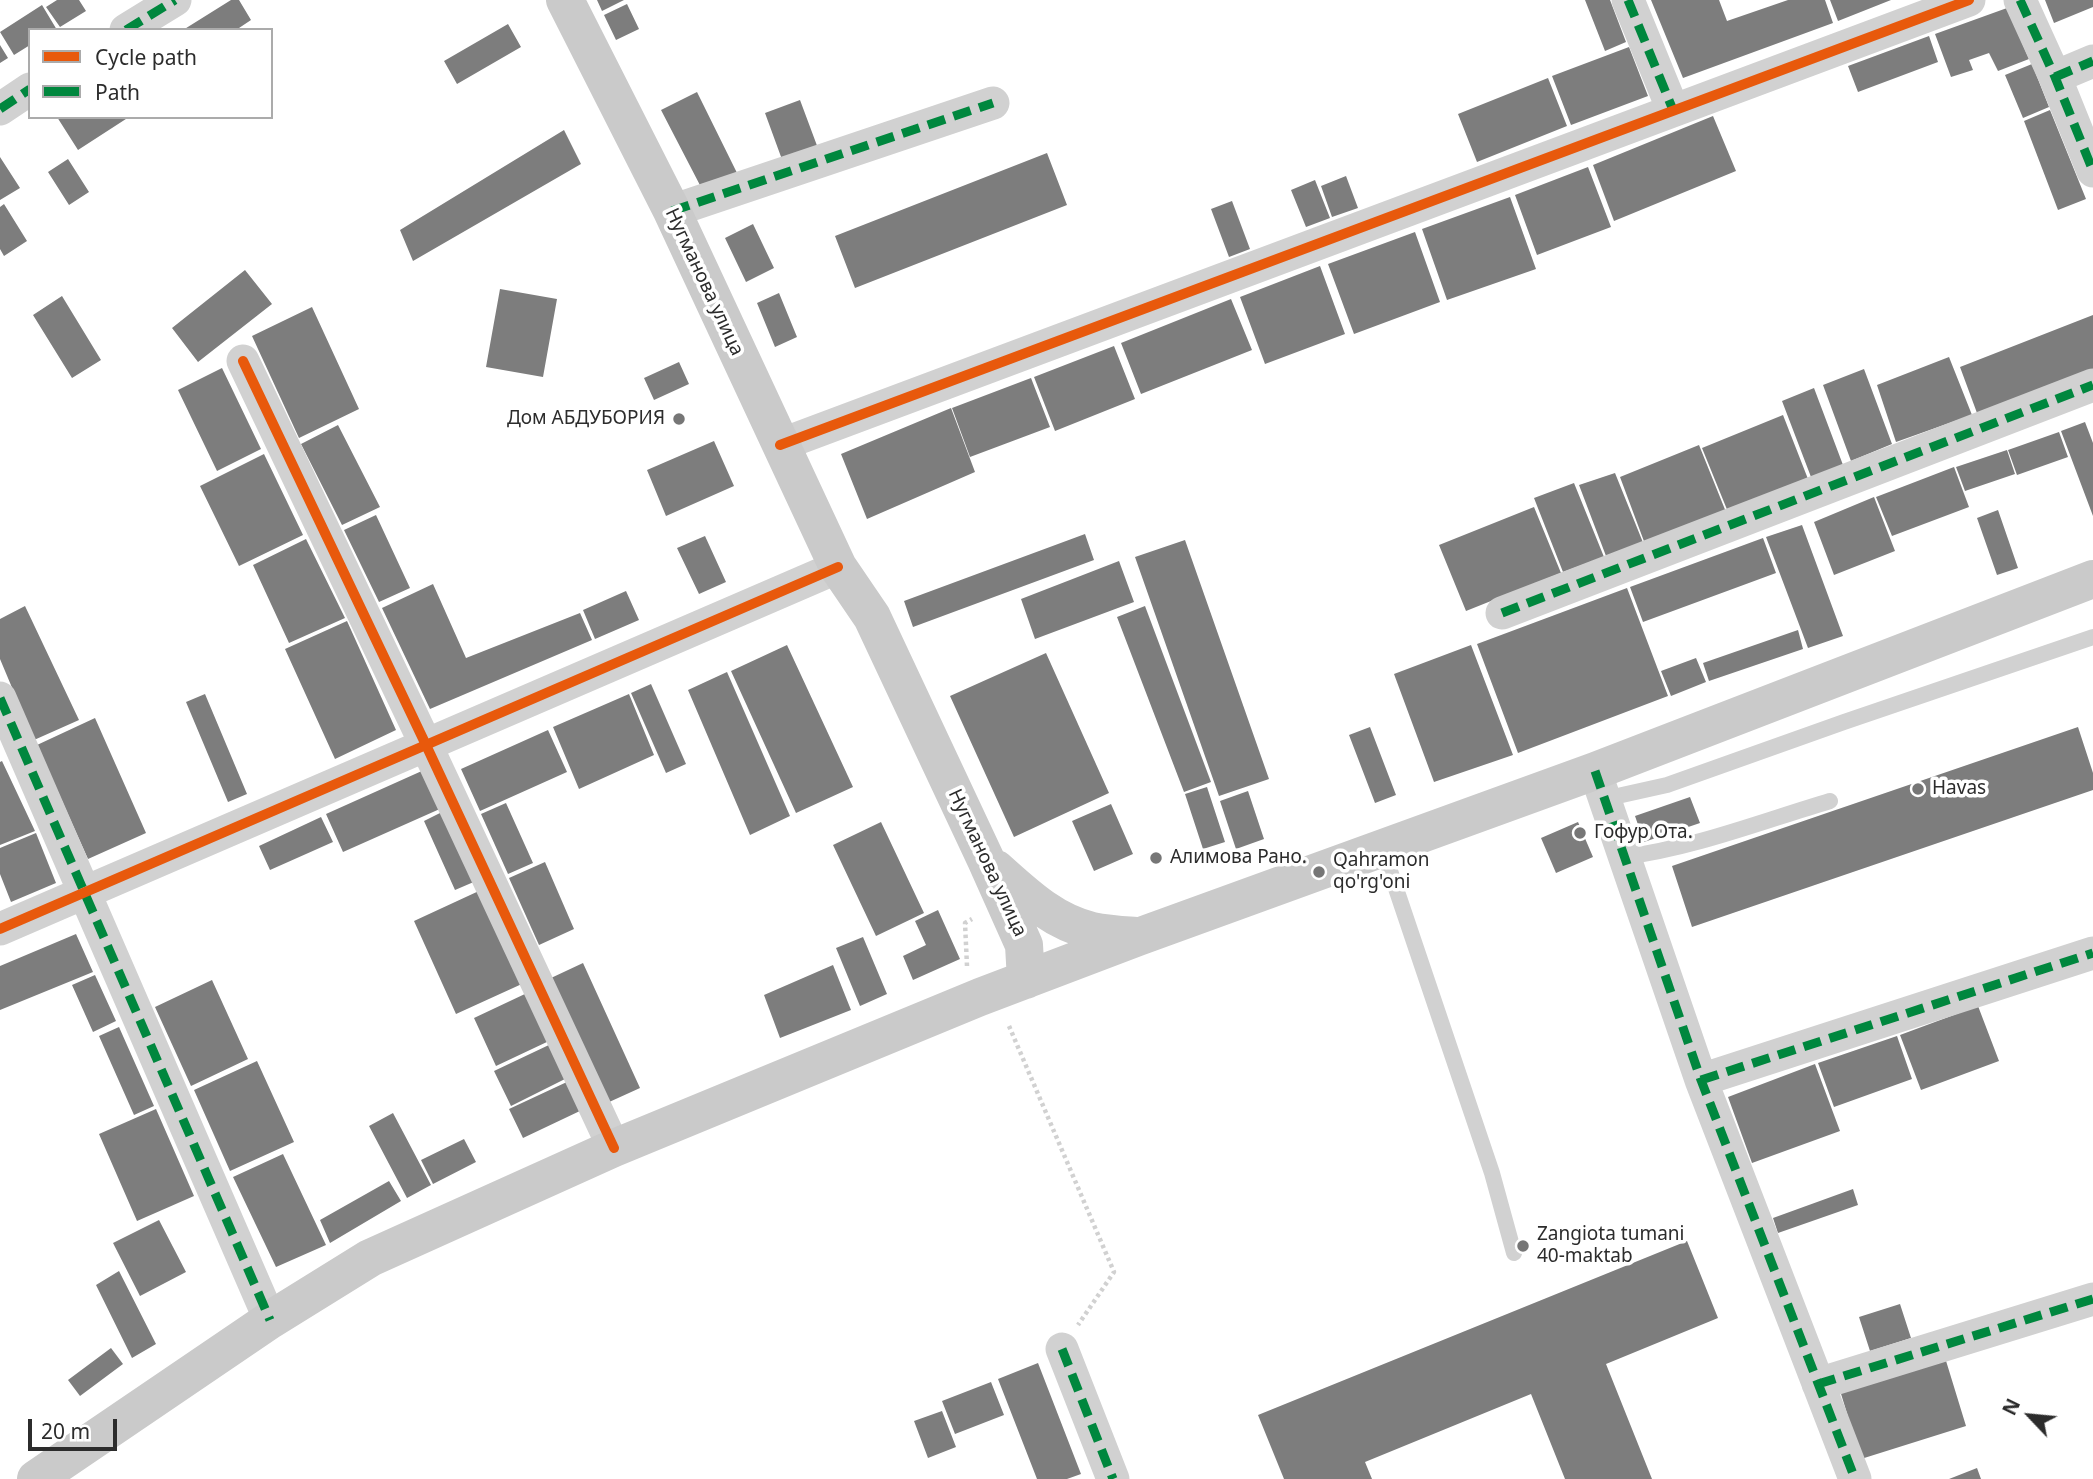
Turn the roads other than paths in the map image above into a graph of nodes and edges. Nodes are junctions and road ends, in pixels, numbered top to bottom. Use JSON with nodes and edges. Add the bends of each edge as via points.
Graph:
{"nodes":[{"id":1,"x":174,"y":0,"type":"edge"},
{"id":2,"x":565,"y":0,"type":"edge"},
{"id":3,"x":1628,"y":0,"type":"edge"},
{"id":4,"x":1969,"y":0,"type":"edge"},
{"id":5,"x":2020,"y":0,"type":"edge"},
{"id":6,"x":129,"y":28,"type":"edge"},
{"id":7,"x":2093,"y":61,"type":"edge"},
{"id":8,"x":2056,"y":76,"type":"junction"},
{"id":9,"x":28,"y":90,"type":"edge"},
{"id":10,"x":993,"y":103,"type":"dead end"},
{"id":11,"x":0,"y":109,"type":"edge"},
{"id":12,"x":1673,"y":110,"type":"junction"},
{"id":13,"x":2093,"y":171,"type":"edge"},
{"id":14,"x":672,"y":211,"type":"junction"},
{"id":15,"x":243,"y":361,"type":"dead end"},
{"id":16,"x":2093,"y":384,"type":"edge"},
{"id":17,"x":780,"y":445,"type":"junction"},
{"id":18,"x":838,"y":567,"type":"junction"},
{"id":19,"x":2093,"y":579,"type":"edge"},
{"id":20,"x":1502,"y":613,"type":"dead end"},
{"id":21,"x":2093,"y":637,"type":"edge"},
{"id":22,"x":0,"y":698,"type":"edge"},
{"id":23,"x":426,"y":745,"type":"junction"},
{"id":24,"x":1600,"y":785,"type":"junction"},
{"id":25,"x":1830,"y":801,"type":"dead end"},
{"id":26,"x":1383,"y":850,"type":"junction"},
{"id":27,"x":1624,"y":857,"type":"junction"},
{"id":28,"x":986,"y":860,"type":"junction"},
{"id":29,"x":86,"y":893,"type":"junction"},
{"id":30,"x":0,"y":929,"type":"edge"},
{"id":31,"x":1138,"y":937,"type":"junction"},
{"id":32,"x":2093,"y":953,"type":"edge"},
{"id":33,"x":1026,"y":980,"type":"junction"},
{"id":34,"x":1701,"y":1080,"type":"junction"},
{"id":35,"x":614,"y":1148,"type":"junction"},
{"id":36,"x":1514,"y":1253,"type":"dead end"},
{"id":37,"x":2093,"y":1299,"type":"edge"},
{"id":38,"x":270,"y":1320,"type":"junction"},
{"id":39,"x":1062,"y":1349,"type":"road end"},
{"id":40,"x":1818,"y":1384,"type":"junction"},
{"id":41,"x":36,"y":1479,"type":"edge"},
{"id":42,"x":1113,"y":1479,"type":"edge"},
{"id":43,"x":1855,"y":1479,"type":"edge"}],
"edges":[{"from":1,"to":6,"type":"street"},
{"from":2,"to":14,"type":"main road","name":"Нугманова улица"},
{"from":3,"to":12,"type":"street"},
{"from":4,"to":12,"type":"street"},
{"from":5,"to":8,"type":"street"},
{"from":7,"to":8,"type":"street"},
{"from":8,"to":13,"type":"street"},
{"from":9,"to":11,"type":"street"},
{"from":10,"to":14,"type":"street"},
{"from":12,"to":17,"type":"street"},
{"from":14,"to":17,"type":"main road","name":"Нугманова улица"},
{"from":15,"to":23,"type":"street"},
{"from":16,"to":20,"type":"street"},
{"from":17,"to":18,"type":"main road","name":"Нугманова улица"},
{"from":18,"to":23,"type":"street"},
{"from":18,"to":28,"type":"main road","name":"Нугманова улица","via":[[872,617]]},
{"from":18,"to":33,"type":"main road","name":"Нугманова улица","via":[[850,629],[1004,955]]},
{"from":19,"to":24,"type":"main road"},
{"from":21,"to":24,"type":"lane","via":[[1667,785]]},
{"from":22,"to":29,"type":"street"},
{"from":23,"to":29,"type":"street"},
{"from":23,"to":35,"type":"street"},
{"from":24,"to":26,"type":"main road"},
{"from":24,"to":27,"type":"street"},
{"from":25,"to":27,"type":"lane","via":[[1683,845]]},
{"from":26,"to":31,"type":"main road"},
{"from":26,"to":36,"type":"lane","via":[[1492,1173]]},
{"from":27,"to":34,"type":"street"},
{"from":28,"to":31,"type":"main road","via":[[1024,895],[1065,922],[1091,931]]},
{"from":28,"to":33,"type":"main road","name":"Нугманова улица","via":[[1024,945]]},
{"from":29,"to":30,"type":"street"},
{"from":29,"to":38,"type":"street"},
{"from":31,"to":33,"type":"main road"},
{"from":32,"to":34,"type":"street"},
{"from":33,"to":35,"type":"main road"},
{"from":34,"to":40,"type":"street"},
{"from":35,"to":38,"type":"main road","via":[[370,1258]]},
{"from":37,"to":40,"type":"street"},
{"from":38,"to":41,"type":"main road"},
{"from":39,"to":42,"type":"street"},
{"from":40,"to":43,"type":"street"}]}
